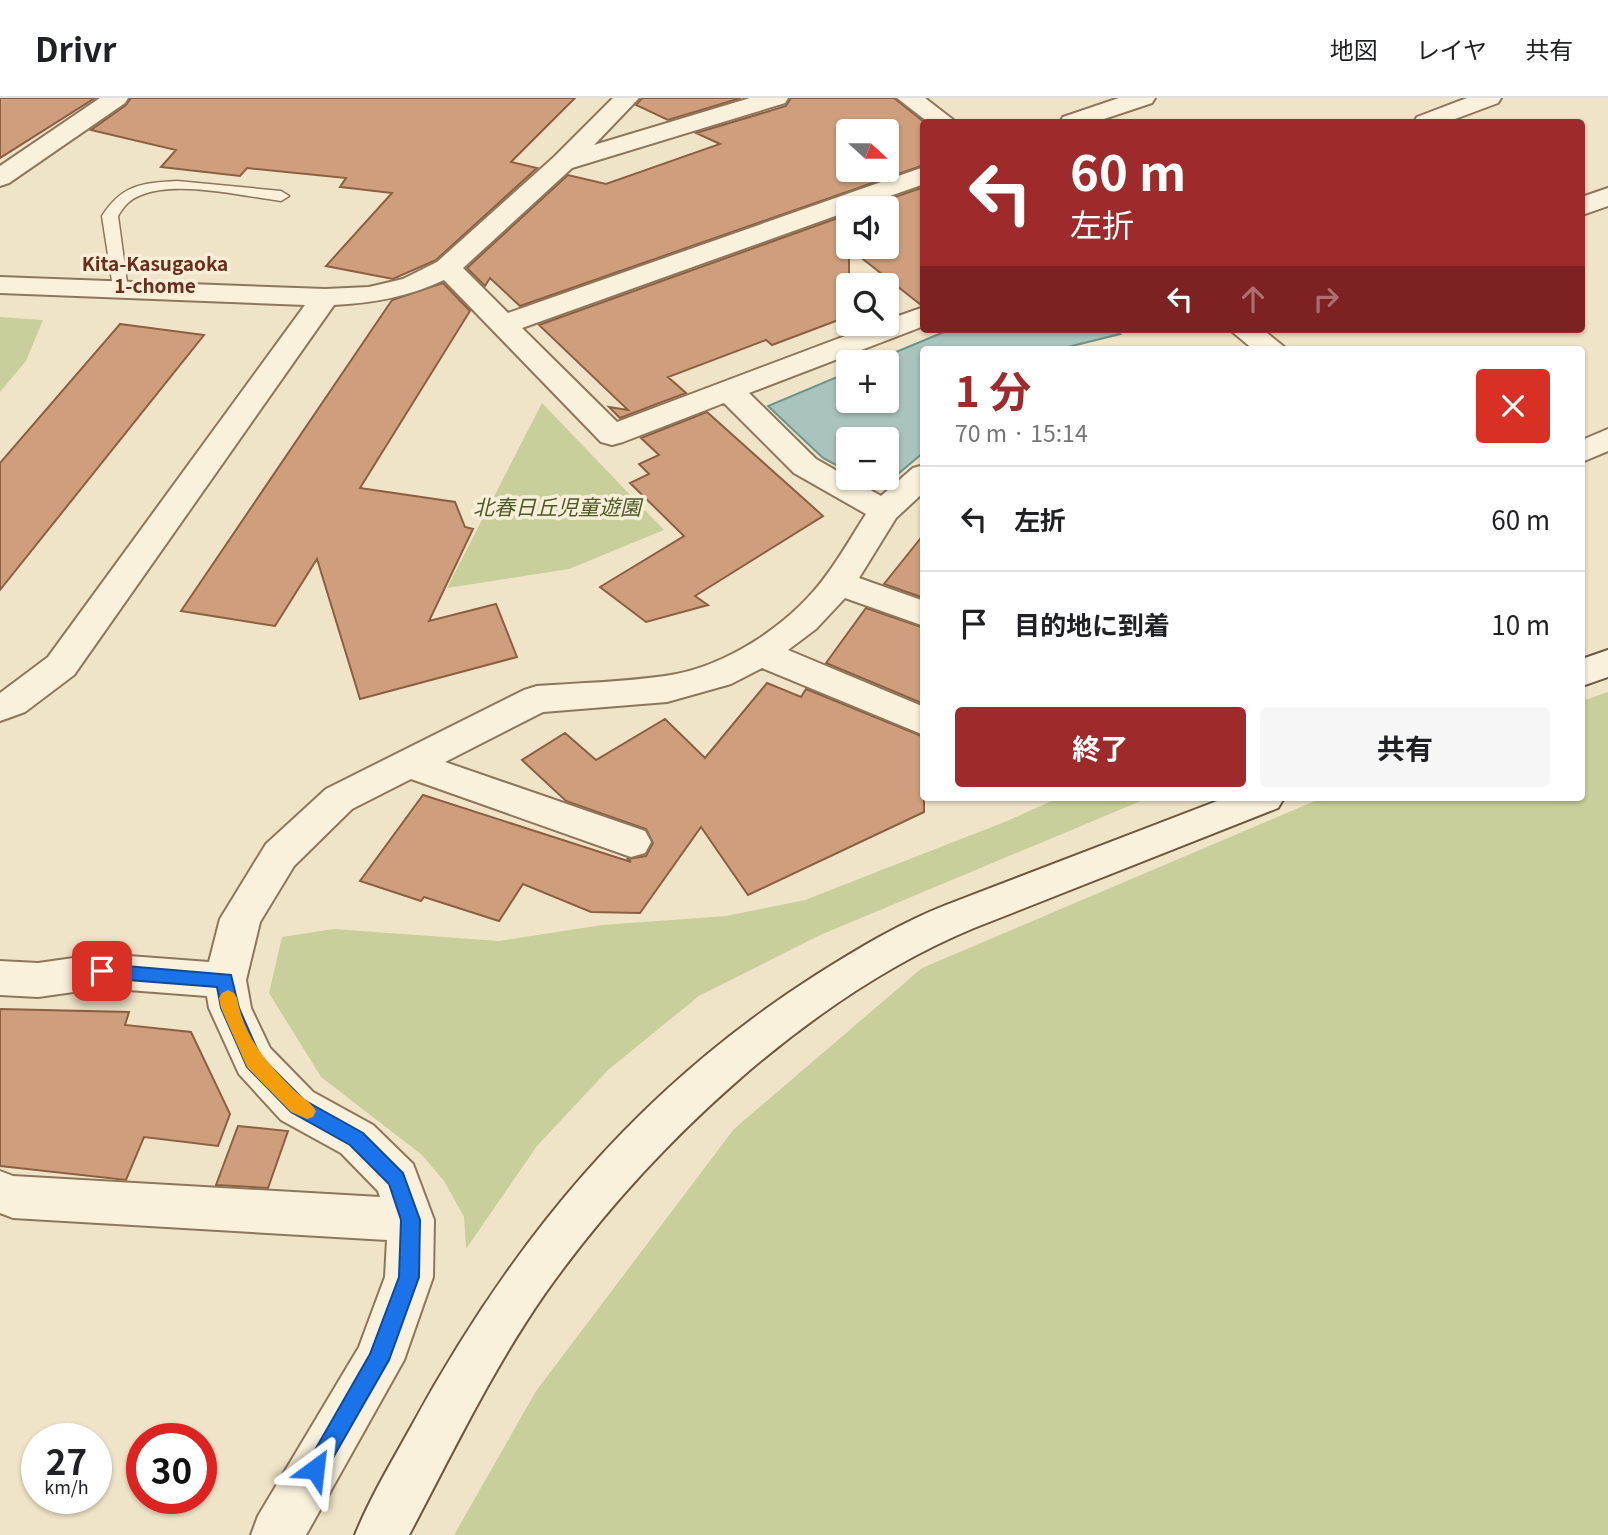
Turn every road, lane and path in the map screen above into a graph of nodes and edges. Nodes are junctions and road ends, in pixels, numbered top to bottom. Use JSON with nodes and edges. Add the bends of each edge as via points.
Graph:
{"nodes":[{"id":1,"x":116,"y":98,"type":"edge"},
{"id":2,"x":627,"y":98,"type":"edge"},
{"id":3,"x":776,"y":98,"type":"edge"},
{"id":4,"x":909,"y":98,"type":"edge"},
{"id":5,"x":1143,"y":98,"type":"edge"},
{"id":6,"x":1489,"y":98,"type":"edge"},
{"id":7,"x":940,"y":119,"type":"edge"},
{"id":8,"x":1081,"y":119,"type":"edge"},
{"id":9,"x":1434,"y":119,"type":"edge"},
{"id":10,"x":563,"y":162,"type":"junction"},
{"id":11,"x":920,"y":176,"type":"edge"},
{"id":12,"x":0,"y":178,"type":"edge"},
{"id":13,"x":281,"y":196,"type":"dead end"},
{"id":14,"x":1608,"y":196,"type":"edge"},
{"id":15,"x":1585,"y":206,"type":"edge"},
{"id":16,"x":447,"y":268,"type":"junction"},
{"id":17,"x":0,"y":285,"type":"edge"},
{"id":18,"x":120,"y":290,"type":"junction"},
{"id":19,"x":326,"y":297,"type":"junction"},
{"id":20,"x":920,"y":318,"type":"edge"},
{"id":21,"x":503,"y":325,"type":"junction"},
{"id":22,"x":1285,"y":333,"type":"edge"},
{"id":23,"x":1260,"y":341,"type":"edge"},
{"id":24,"x":729,"y":391,"type":"junction"},
{"id":25,"x":1608,"y":439,"type":"edge"},
{"id":26,"x":1585,"y":450,"type":"edge"},
{"id":27,"x":920,"y":479,"type":"edge"},
{"id":28,"x":884,"y":511,"type":"junction"},
{"id":29,"x":839,"y":583,"type":"junction"},
{"id":30,"x":920,"y":613,"type":"edge"},
{"id":31,"x":761,"y":653,"type":"junction"},
{"id":32,"x":1608,"y":663,"type":"edge"},
{"id":33,"x":1585,"y":672,"type":"edge"},
{"id":34,"x":0,"y":708,"type":"edge"},
{"id":35,"x":920,"y":720,"type":"edge"},
{"id":36,"x":407,"y":763,"type":"junction"},
{"id":37,"x":1257,"y":801,"type":"edge"},
{"id":38,"x":631,"y":842,"type":"dead end"},
{"id":39,"x":0,"y":978,"type":"edge"},
{"id":40,"x":225,"y":980,"type":"junction"},
{"id":41,"x":0,"y":1192,"type":"edge"},
{"id":42,"x":411,"y":1220,"type":"junction"},
{"id":43,"x":276,"y":1535,"type":"edge"},
{"id":44,"x":382,"y":1535,"type":"edge"}],
"edges":[{"from":1,"to":12,"type":"street"},
{"from":2,"to":10,"type":"street"},
{"from":3,"to":10,"type":"street"},
{"from":4,"to":7,"type":"street"},
{"from":5,"to":8,"type":"street"},
{"from":6,"to":9,"type":"street"},
{"from":10,"to":16,"type":"street"},
{"from":11,"to":21,"type":"street"},
{"from":13,"to":18,"type":"lane","via":[[160,185],[125,197],[110,216]]},
{"from":14,"to":15,"type":"street"},
{"from":16,"to":19,"type":"street","via":[[412,285],[369,295]]},
{"from":16,"to":21,"type":"street"},
{"from":17,"to":18,"type":"street"},
{"from":18,"to":19,"type":"street"},
{"from":19,"to":34,"type":"street","via":[[61,666]]},
{"from":20,"to":24,"type":"street"},
{"from":21,"to":24,"type":"street","via":[[612,435]]},
{"from":22,"to":23,"type":"street"},
{"from":24,"to":28,"type":"street","via":[[805,466]]},
{"from":25,"to":26,"type":"street"},
{"from":27,"to":28,"type":"street"},
{"from":28,"to":29,"type":"street"},
{"from":29,"to":30,"type":"street"},
{"from":29,"to":31,"type":"street","via":[[804,621]]},
{"from":31,"to":35,"type":"street"},
{"from":31,"to":36,"type":"street","via":[[718,675],[667,690],[537,699]]},
{"from":32,"to":33,"type":"street"},
{"from":36,"to":38,"type":"street"},
{"from":36,"to":40,"type":"street","via":[[339,799],[280,855],[240,919]]},
{"from":37,"to":44,"type":"street","via":[[922,933],[838,981],[756,1039],[677,1107],[601,1187],[527,1280],[460,1387]]},
{"from":39,"to":40,"type":"street","via":[[38,980],[102,971]]},
{"from":40,"to":42,"type":"street","via":[[230,1008],[254,1061],[298,1106],[365,1147],[397,1180]]},
{"from":41,"to":42,"type":"street","via":[[13,1197]]},
{"from":42,"to":43,"type":"street","via":[[409,1277],[379,1360]]}]}
